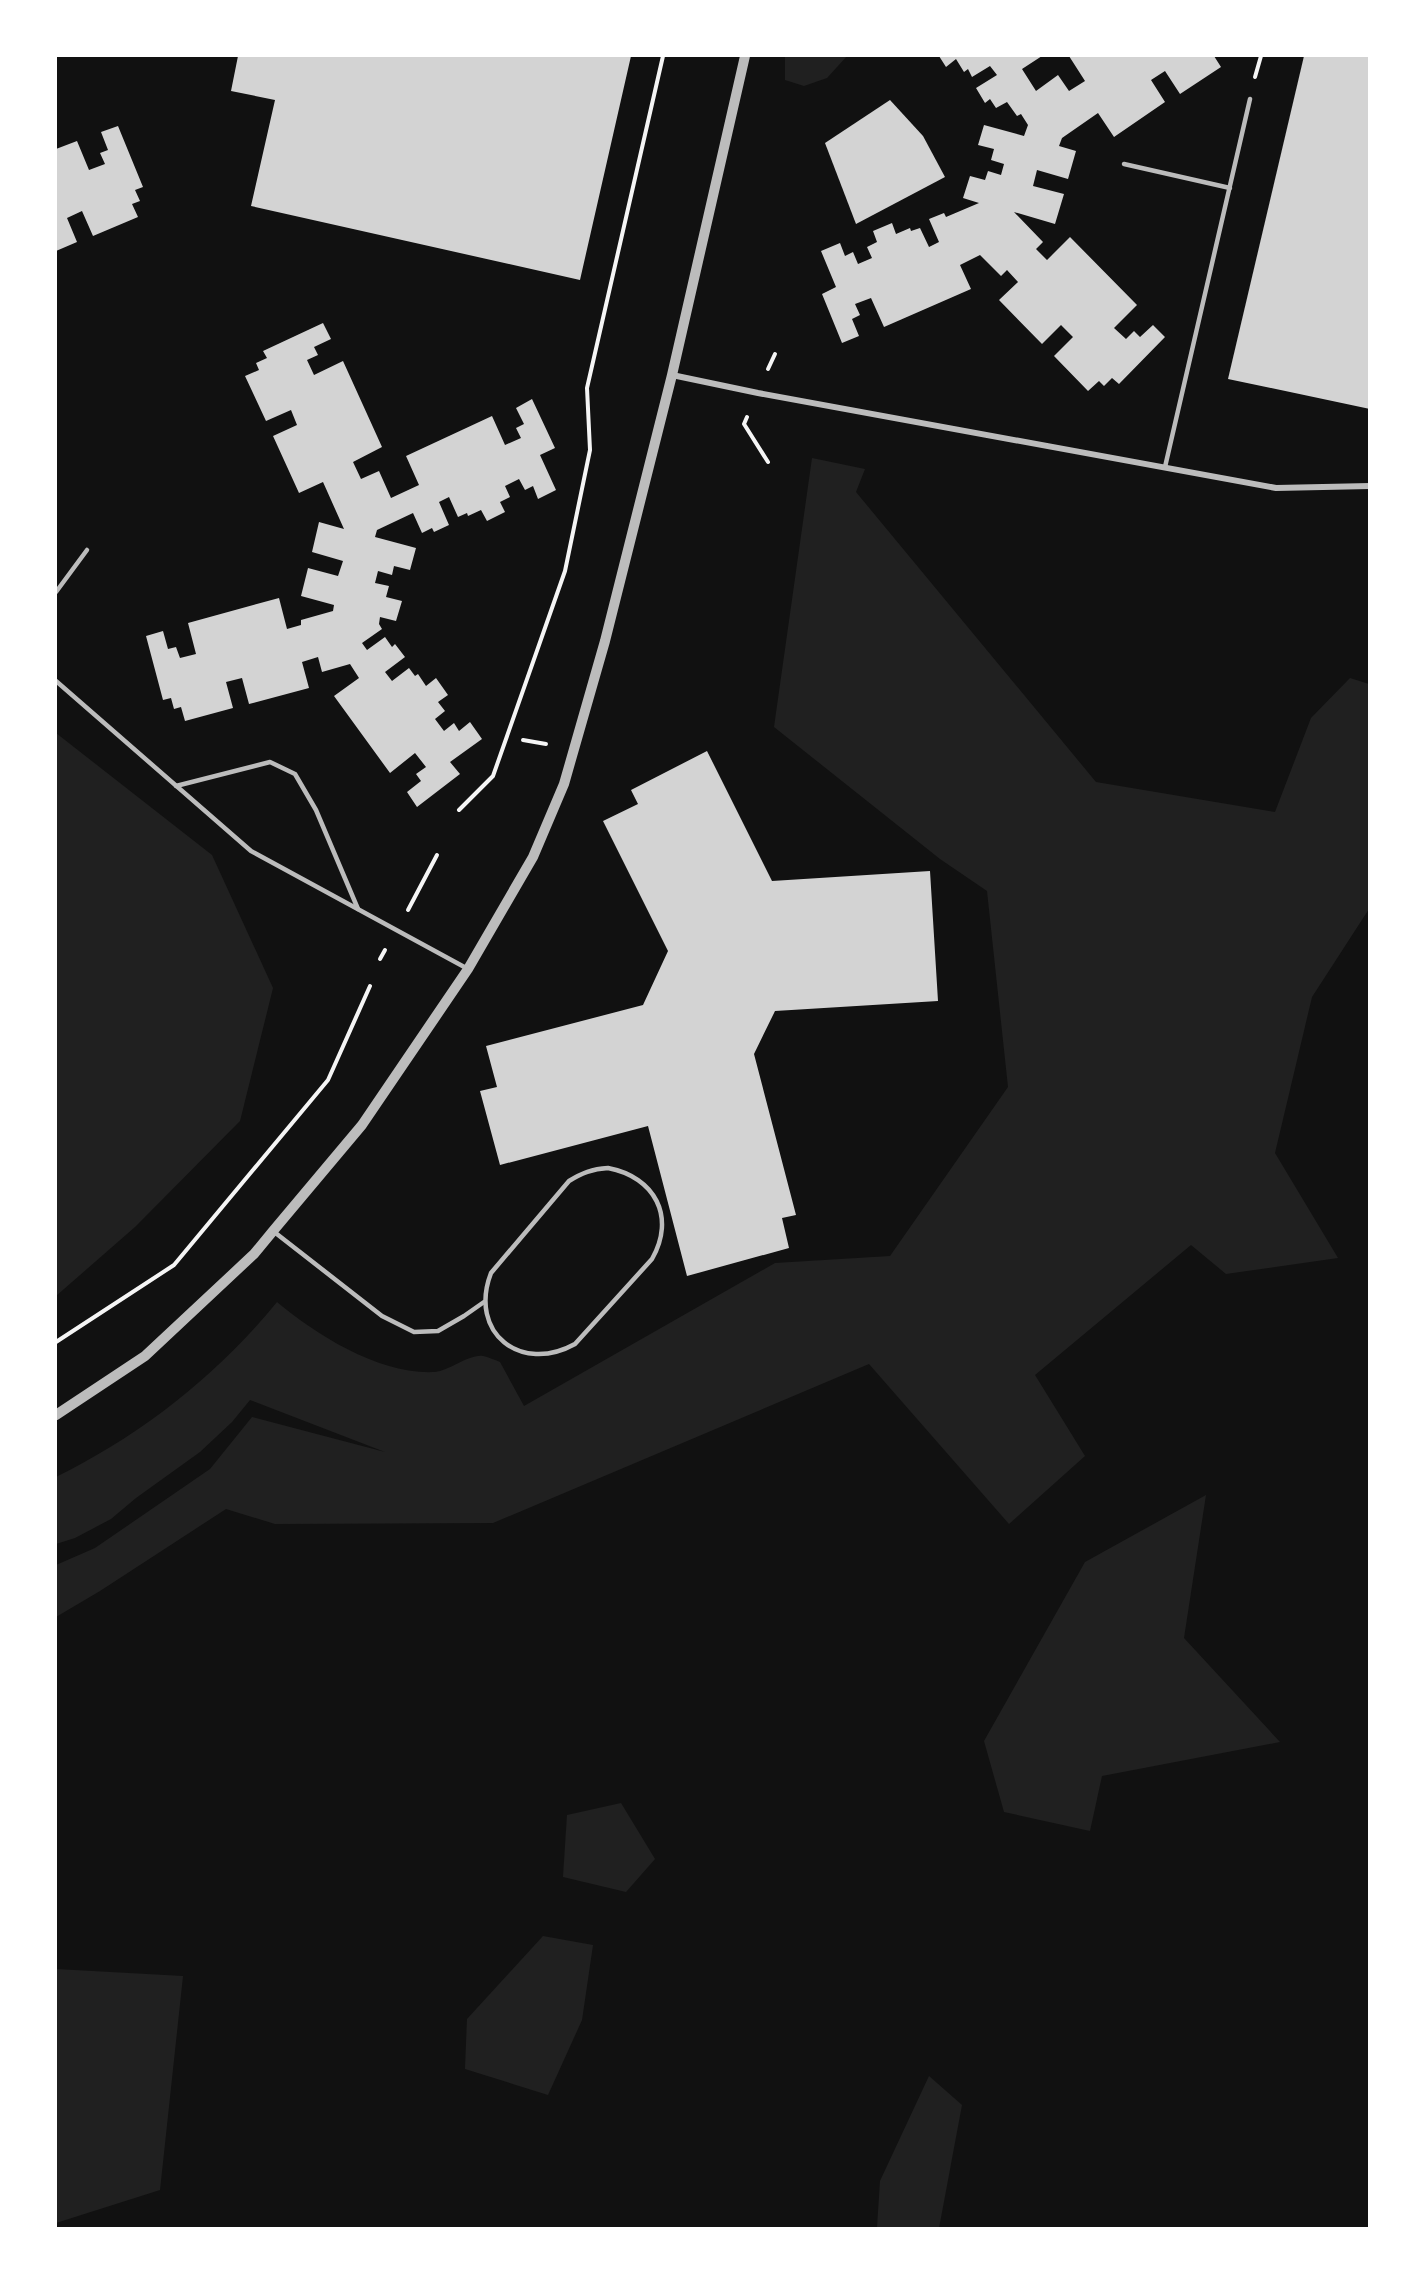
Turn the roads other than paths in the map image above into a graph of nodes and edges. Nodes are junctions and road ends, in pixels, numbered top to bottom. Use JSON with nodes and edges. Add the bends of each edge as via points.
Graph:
{"nodes":[{"id":1,"x":745,"y":56,"type":"edge"},
{"id":2,"x":1250,"y":99,"type":"dead end"},
{"id":3,"x":1124,"y":164,"type":"dead end"},
{"id":4,"x":1230,"y":188,"type":"junction"},
{"id":5,"x":672,"y":375,"type":"junction"},
{"id":6,"x":1165,"y":467,"type":"junction"},
{"id":7,"x":1370,"y":486,"type":"edge"},
{"id":8,"x":87,"y":550,"type":"dead end"},
{"id":9,"x":56,"y":592,"type":"edge"},
{"id":10,"x":56,"y":681,"type":"edge"},
{"id":11,"x":176,"y":786,"type":"junction"},
{"id":12,"x":358,"y":909,"type":"junction"},
{"id":13,"x":468,"y":969,"type":"junction"},
{"id":14,"x":273,"y":1232,"type":"junction"},
{"id":15,"x":484,"y":1301,"type":"junction"},
{"id":16,"x":56,"y":1415,"type":"edge"}],
"edges":[{"from":1,"to":5,"type":"street"},
{"from":2,"to":4,"type":"lane"},
{"from":3,"to":4,"type":"lane"},
{"from":4,"to":6,"type":"lane"},
{"from":5,"to":6,"type":"street"},
{"from":5,"to":13,"type":"street","via":[[605,641],[564,784],[533,857]]},
{"from":6,"to":7,"type":"street","via":[[1276,488]]},
{"from":8,"to":9,"type":"lane"},
{"from":10,"to":11,"type":"lane"},
{"from":11,"to":12,"type":"lane","via":[[251,851]]},
{"from":11,"to":12,"type":"lane","via":[[270,762],[295,774],[316,810]]},
{"from":12,"to":13,"type":"lane"},
{"from":13,"to":14,"type":"street","via":[[362,1125]]},
{"from":14,"to":15,"type":"lane","via":[[382,1317],[414,1332],[438,1331]]},
{"from":14,"to":16,"type":"street","via":[[145,1356]]},
{"from":15,"to":15,"type":"lane","via":[[491,1274],[569,1181],[583,1172],[608,1168],[631,1175],[654,1195],[663,1220],[660,1246],[575,1344],[546,1356],[515,1350],[490,1325]]}]}
